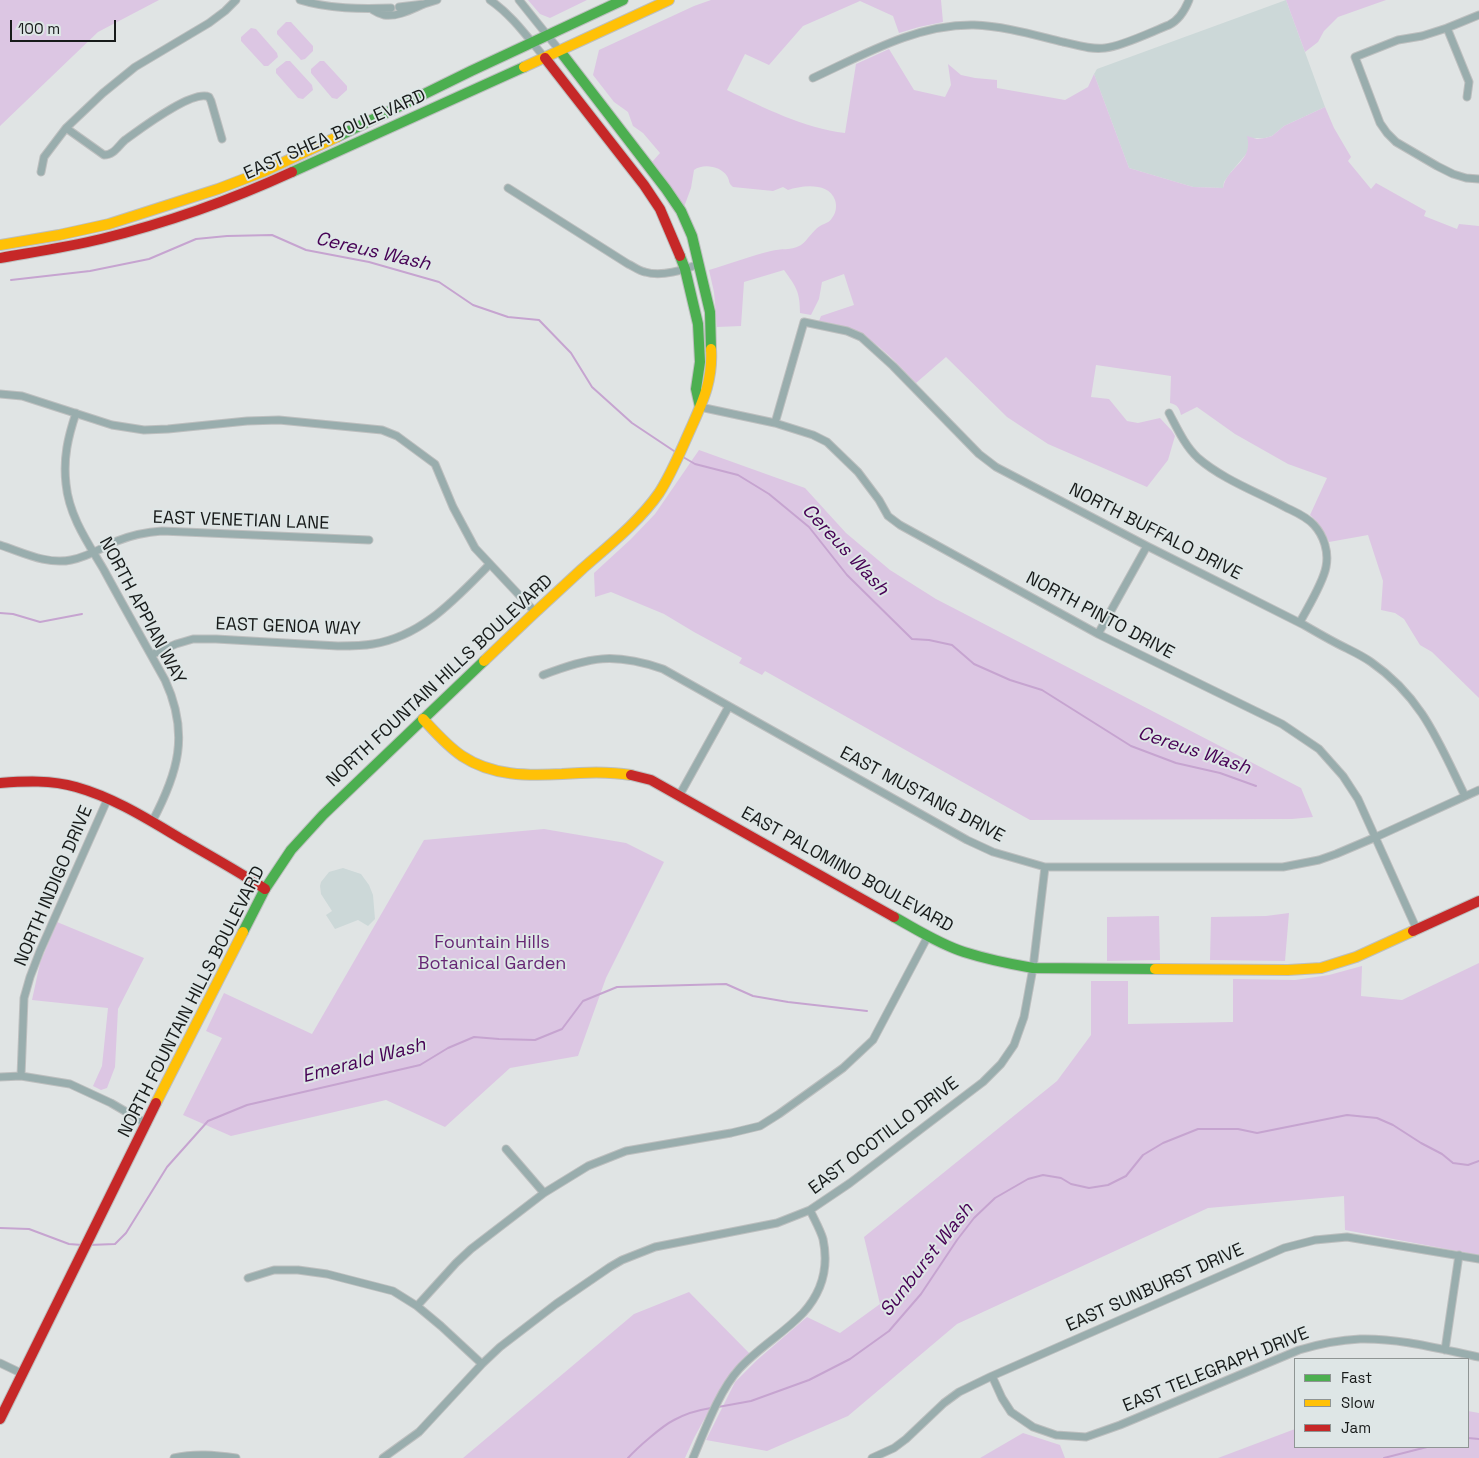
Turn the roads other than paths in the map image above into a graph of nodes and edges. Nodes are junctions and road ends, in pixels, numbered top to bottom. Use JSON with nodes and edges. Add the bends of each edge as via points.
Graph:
{"nodes":[{"id":1,"x":236,"y":0,"type":"edge"},
{"id":2,"x":300,"y":0,"type":"edge"},
{"id":3,"x":370,"y":0,"type":"edge"},
{"id":4,"x":437,"y":0,"type":"edge"},
{"id":5,"x":490,"y":0,"type":"edge"},
{"id":6,"x":520,"y":0,"type":"edge"},
{"id":7,"x":623,"y":0,"type":"edge"},
{"id":8,"x":669,"y":0,"type":"edge"},
{"id":9,"x":1189,"y":0,"type":"edge"},
{"id":10,"x":415,"y":2,"type":"edge"},
{"id":11,"x":330,"y":3,"type":"edge"},
{"id":12,"x":424,"y":4,"type":"junction"},
{"id":13,"x":399,"y":7,"type":"dead end"},
{"id":14,"x":391,"y":8,"type":"dead end"},
{"id":15,"x":372,"y":9,"type":"junction"},
{"id":16,"x":1479,"y":15,"type":"edge"},
{"id":17,"x":1447,"y":28,"type":"junction"},
{"id":18,"x":548,"y":35,"type":"junction"},
{"id":19,"x":532,"y":43,"type":"junction"},
{"id":20,"x":560,"y":50,"type":"junction"},
{"id":21,"x":545,"y":58,"type":"junction"},
{"id":22,"x":813,"y":78,"type":"dead end"},
{"id":23,"x":1467,"y":97,"type":"dead end"},
{"id":24,"x":66,"y":128,"type":"junction"},
{"id":25,"x":222,"y":138,"type":"dead end"},
{"id":26,"x":41,"y":172,"type":"dead end"},
{"id":27,"x":1479,"y":179,"type":"edge"},
{"id":28,"x":508,"y":188,"type":"dead end"},
{"id":29,"x":51,"y":236,"type":"junction"},
{"id":30,"x":0,"y":245,"type":"edge"},
{"id":31,"x":54,"y":249,"type":"junction"},
{"id":32,"x":0,"y":258,"type":"edge"},
{"id":33,"x":699,"y":264,"type":"junction"},
{"id":34,"x":685,"y":269,"type":"junction"},
{"id":35,"x":0,"y":394,"type":"edge"},
{"id":36,"x":700,"y":407,"type":"junction"},
{"id":37,"x":76,"y":413,"type":"junction"},
{"id":38,"x":1169,"y":413,"type":"dead end"},
{"id":39,"x":775,"y":424,"type":"junction"},
{"id":40,"x":370,"y":540,"type":"dead end"},
{"id":41,"x":0,"y":545,"type":"edge"},
{"id":42,"x":1147,"y":546,"type":"junction"},
{"id":43,"x":93,"y":552,"type":"junction"},
{"id":44,"x":490,"y":564,"type":"junction"},
{"id":45,"x":535,"y":612,"type":"junction"},
{"id":46,"x":1300,"y":622,"type":"junction"},
{"id":47,"x":1098,"y":634,"type":"junction"},
{"id":48,"x":151,"y":655,"type":"junction"},
{"id":49,"x":543,"y":675,"type":"dead end"},
{"id":50,"x":729,"y":706,"type":"junction"},
{"id":51,"x":423,"y":719,"type":"junction"},
{"id":52,"x":0,"y":783,"type":"edge"},
{"id":53,"x":1479,"y":790,"type":"edge"},
{"id":54,"x":680,"y":796,"type":"junction"},
{"id":55,"x":1465,"y":796,"type":"junction"},
{"id":56,"x":108,"y":798,"type":"junction"},
{"id":57,"x":152,"y":822,"type":"junction"},
{"id":58,"x":1376,"y":837,"type":"junction"},
{"id":59,"x":1045,"y":868,"type":"junction"},
{"id":60,"x":265,"y":889,"type":"junction"},
{"id":61,"x":1479,"y":901,"type":"edge"},
{"id":62,"x":1417,"y":930,"type":"junction"},
{"id":63,"x":928,"y":936,"type":"junction"},
{"id":64,"x":1033,"y":968,"type":"junction"},
{"id":65,"x":20,"y":1076,"type":"junction"},
{"id":66,"x":0,"y":1077,"type":"edge"},
{"id":67,"x":147,"y":1124,"type":"junction"},
{"id":68,"x":506,"y":1149,"type":"dead end"},
{"id":69,"x":544,"y":1193,"type":"junction"},
{"id":70,"x":810,"y":1210,"type":"junction"},
{"id":71,"x":1458,"y":1255,"type":"junction"},
{"id":72,"x":1479,"y":1259,"type":"edge"},
{"id":73,"x":248,"y":1278,"type":"dead end"},
{"id":74,"x":417,"y":1306,"type":"junction"},
{"id":75,"x":1445,"y":1350,"type":"junction"},
{"id":76,"x":1479,"y":1357,"type":"edge"},
{"id":77,"x":0,"y":1363,"type":"edge"},
{"id":78,"x":482,"y":1364,"type":"junction"},
{"id":79,"x":23,"y":1374,"type":"junction"},
{"id":80,"x":992,"y":1376,"type":"junction"},
{"id":81,"x":0,"y":1419,"type":"edge"},
{"id":82,"x":174,"y":1458,"type":"edge"},
{"id":83,"x":236,"y":1458,"type":"edge"},
{"id":84,"x":383,"y":1458,"type":"edge"},
{"id":85,"x":694,"y":1458,"type":"edge"},
{"id":86,"x":872,"y":1458,"type":"edge"}],
"edges":[{"from":1,"to":24,"type":"street","via":[[209,23],[135,67]]},
{"from":2,"to":11,"type":"street"},
{"from":3,"to":15,"type":"street"},
{"from":4,"to":12,"type":"street"},
{"from":5,"to":19,"type":"street"},
{"from":6,"to":18,"type":"street"},
{"from":7,"to":18,"type":"main road","name":"EAST SHEA BOULEVARD"},
{"from":8,"to":20,"type":"main road","name":"EAST SHEA BOULEVARD"},
{"from":9,"to":22,"type":"street","via":[[1174,23],[1115,46],[1088,48],[998,27],[945,27],[900,39]]},
{"from":10,"to":12,"type":"street"},
{"from":10,"to":13,"type":"street"},
{"from":11,"to":15,"type":"street"},
{"from":12,"to":15,"type":"street","via":[[406,12],[384,15]]},
{"from":14,"to":15,"type":"street"},
{"from":16,"to":17,"type":"street"},
{"from":17,"to":23,"type":"street","via":[[1469,82]]},
{"from":17,"to":27,"type":"street","via":[[1398,40],[1355,57],[1387,134],[1453,174]]},
{"from":18,"to":19,"type":"main road","name":"EAST SHEA BOULEVARD"},
{"from":18,"to":20,"type":"street"},
{"from":19,"to":21,"type":"street"},
{"from":19,"to":29,"type":"main road","name":"EAST SHEA BOULEVARD","via":[[265,171],[109,224]]},
{"from":20,"to":21,"type":"main road","name":"EAST SHEA BOULEVARD"},
{"from":20,"to":33,"type":"main road","name":"NORTH FOUNTAIN HILLS BOULEVARD","via":[[681,211]]},
{"from":21,"to":31,"type":"main road","name":"EAST SHEA BOULEVARD","via":[[241,195],[155,224]]},
{"from":21,"to":34,"type":"main road","via":[[660,209]]},
{"from":24,"to":25,"type":"street","via":[[108,155],[149,122],[192,97],[203,95],[211,101]]},
{"from":24,"to":26,"type":"street","via":[[44,157]]},
{"from":28,"to":34,"type":"street","via":[[645,272],[661,274]]},
{"from":29,"to":30,"type":"main road","name":"EAST SHEA BOULEVARD"},
{"from":29,"to":31,"type":"main road"},
{"from":31,"to":32,"type":"main road","name":"EAST SHEA BOULEVARD"},
{"from":33,"to":34,"type":"street"},
{"from":33,"to":36,"type":"main road","name":"NORTH FOUNTAIN HILLS BOULEVARD","via":[[710,312],[712,365]]},
{"from":34,"to":36,"type":"main road","via":[[698,324],[700,362],[696,389]]},
{"from":35,"to":37,"type":"street","via":[[22,396]]},
{"from":36,"to":39,"type":"street","name":"NORTH PINTO DRIVE"},
{"from":36,"to":45,"type":"main road","name":"NORTH FOUNTAIN HILLS BOULEVARD","via":[[671,473],[658,494],[612,543]]},
{"from":37,"to":43,"type":"street","name":"NORTH APPIAN WAY","via":[[65,451],[66,486],[76,522]]},
{"from":37,"to":44,"type":"street","via":[[112,426],[144,430],[271,420],[382,430],[397,436],[435,464],[453,507],[476,548]]},
{"from":38,"to":46,"type":"street","via":[[1198,457],[1237,482],[1305,516],[1324,539],[1326,568]]},
{"from":39,"to":42,"type":"street","name":"NORTH BUFFALO DRIVE","via":[[804,322],[846,331],[861,337],[894,366],[979,454]]},
{"from":39,"to":47,"type":"street","name":"NORTH PINTO DRIVE","via":[[827,442],[858,472],[888,516],[900,525]]},
{"from":40,"to":43,"type":"street","name":"EAST VENETIAN LANE","via":[[162,531],[132,536]]},
{"from":41,"to":43,"type":"street","name":"EAST VENETIAN LANE","via":[[50,560],[71,560]]},
{"from":42,"to":46,"type":"street","name":"NORTH BUFFALO DRIVE"},
{"from":42,"to":47,"type":"street"},
{"from":43,"to":48,"type":"street","name":"NORTH APPIAN WAY"},
{"from":44,"to":45,"type":"street"},
{"from":44,"to":48,"type":"street","name":"EAST GENOA WAY","via":[[428,622],[384,642],[347,646],[210,639],[176,644]]},
{"from":45,"to":51,"type":"main road","name":"NORTH FOUNTAIN HILLS BOULEVARD"},
{"from":46,"to":55,"type":"street","name":"NORTH BUFFALO DRIVE","via":[[1370,661],[1409,695],[1434,731]]},
{"from":47,"to":58,"type":"street","name":"NORTH PINTO DRIVE","via":[[1282,724],[1319,749],[1358,799]]},
{"from":48,"to":57,"type":"street","name":"NORTH APPIAN WAY","via":[[170,691],[179,734],[172,781]]},
{"from":49,"to":50,"type":"street","name":"EAST MUSTANG DRIVE","via":[[587,660],[626,658],[663,669]]},
{"from":50,"to":54,"type":"street"},
{"from":50,"to":59,"type":"street","name":"EAST MUSTANG DRIVE","via":[[967,840],[993,852]]},
{"from":51,"to":54,"type":"main road","name":"EAST PALOMINO BOULEVARD","via":[[457,753],[492,768],[522,775],[624,774],[651,780]]},
{"from":51,"to":60,"type":"main road","name":"NORTH FOUNTAIN HILLS BOULEVARD","via":[[303,836]]},
{"from":52,"to":56,"type":"main road","via":[[53,782]]},
{"from":53,"to":55,"type":"street","name":"EAST MUSTANG DRIVE"},
{"from":54,"to":63,"type":"main road","name":"EAST PALOMINO BOULEVARD"},
{"from":55,"to":58,"type":"street","name":"EAST MUSTANG DRIVE"},
{"from":56,"to":57,"type":"main road"},
{"from":56,"to":65,"type":"street","name":"NORTH INDIGO DRIVE","via":[[30,977],[24,998]]},
{"from":57,"to":60,"type":"main road"},
{"from":58,"to":59,"type":"street","name":"EAST MUSTANG DRIVE","via":[[1319,860],[1283,867]]},
{"from":58,"to":62,"type":"street","name":"NORTH PINTO DRIVE"},
{"from":59,"to":64,"type":"street","name":"EAST OCOTILLO DRIVE"},
{"from":60,"to":67,"type":"main road","name":"NORTH FOUNTAIN HILLS BOULEVARD"},
{"from":61,"to":62,"type":"main road","name":"EAST PALOMINO BOULEVARD"},
{"from":62,"to":64,"type":"main road","name":"EAST PALOMINO BOULEVARD","via":[[1321,968]]},
{"from":63,"to":64,"type":"main road","name":"EAST PALOMINO BOULEVARD","via":[[963,952]]},
{"from":63,"to":69,"type":"street","via":[[873,1040],[842,1068],[779,1114],[760,1126],[626,1151],[588,1166]]},
{"from":64,"to":70,"type":"street","name":"EAST OCOTILLO DRIVE","via":[[1024,1017],[1014,1045],[1001,1064],[983,1082]]},
{"from":65,"to":66,"type":"street"},
{"from":65,"to":67,"type":"street","via":[[70,1084]]},
{"from":67,"to":79,"type":"main road","name":"NORTH FOUNTAIN HILLS BOULEVARD"},
{"from":68,"to":69,"type":"street"},
{"from":69,"to":74,"type":"street","via":[[456,1263]]},
{"from":70,"to":78,"type":"street","name":"EAST OCOTILLO DRIVE","via":[[776,1222],[655,1246],[634,1255],[556,1304],[500,1346]]},
{"from":70,"to":85,"type":"street","via":[[822,1239],[824,1275],[819,1288],[810,1306],[730,1381]]},
{"from":71,"to":72,"type":"street","name":"EAST SUNBURST DRIVE"},
{"from":71,"to":75,"type":"street"},
{"from":71,"to":80,"type":"street","name":"EAST SUNBURST DRIVE","via":[[1347,1237],[1315,1240],[1284,1248]]},
{"from":73,"to":74,"type":"street","via":[[274,1270],[327,1274],[393,1291]]},
{"from":74,"to":78,"type":"street"},
{"from":75,"to":76,"type":"street","name":"EAST TELEGRAPH DRIVE"},
{"from":75,"to":80,"type":"street","name":"EAST TELEGRAPH DRIVE","via":[[1391,1340],[1326,1342],[1298,1350],[1086,1437],[1056,1435],[1033,1428],[1011,1412]]},
{"from":77,"to":79,"type":"street"},
{"from":78,"to":84,"type":"street","name":"EAST OCOTILLO DRIVE","via":[[419,1432]]},
{"from":79,"to":81,"type":"main road","name":"NORTH FOUNTAIN HILLS BOULEVARD"},
{"from":80,"to":86,"type":"street","name":"EAST SUNBURST DRIVE","via":[[959,1392],[906,1439]]},
{"from":82,"to":83,"type":"street","via":[[211,1454]]}]}
